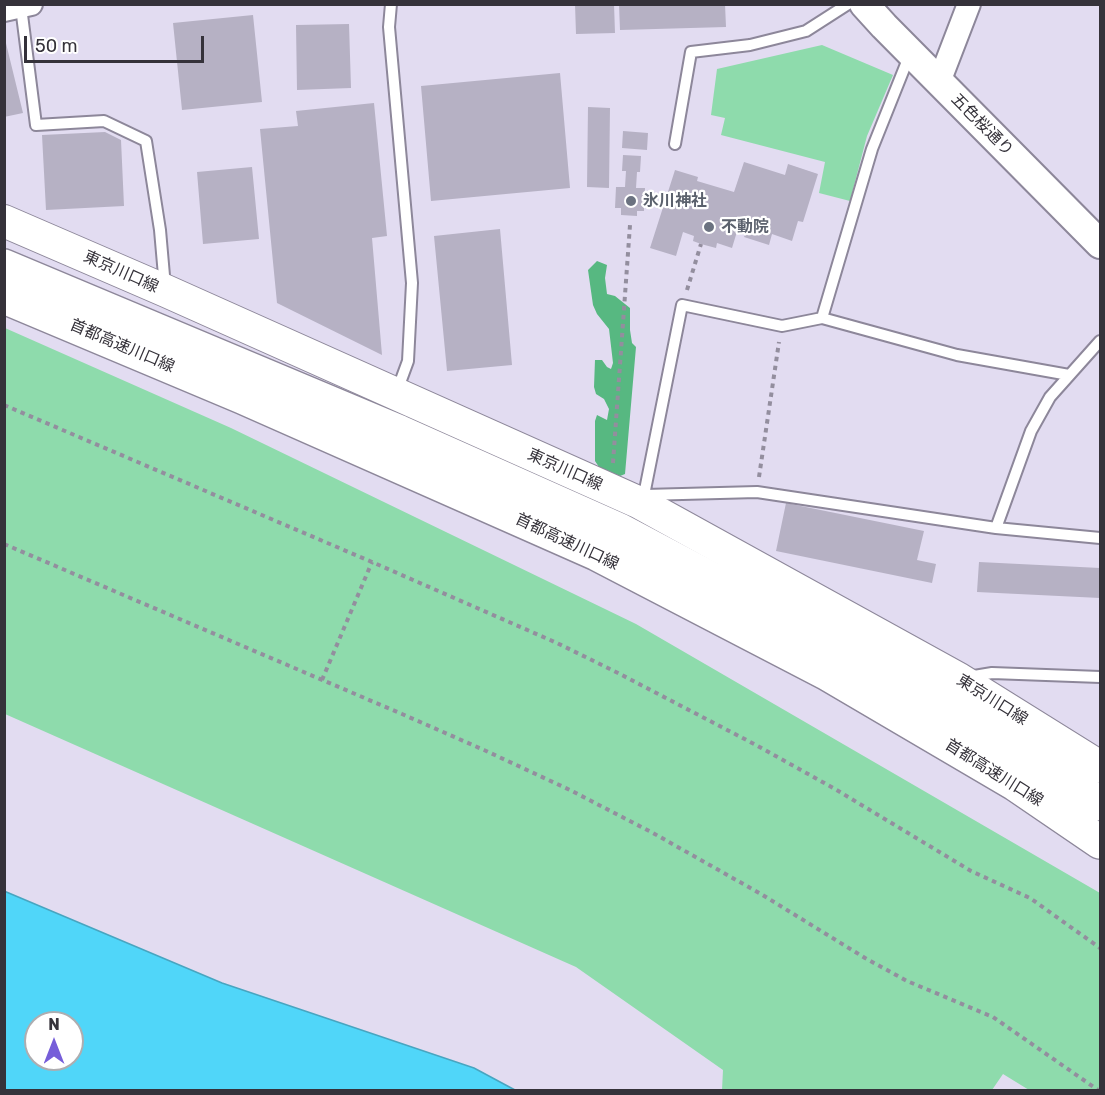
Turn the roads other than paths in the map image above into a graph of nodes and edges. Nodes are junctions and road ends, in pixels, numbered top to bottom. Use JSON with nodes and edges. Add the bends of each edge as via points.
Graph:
{"nodes":[{"id":1,"x":391,"y":4,"type":"edge"},
{"id":2,"x":848,"y":4,"type":"edge"},
{"id":3,"x":864,"y":4,"type":"edge"},
{"id":4,"x":969,"y":4,"type":"edge"},
{"id":5,"x":19,"y":7,"type":"edge"},
{"id":6,"x":911,"y":53,"type":"junction"},
{"id":7,"x":939,"y":82,"type":"junction"},
{"id":8,"x":675,"y":144,"type":"dead end"},
{"id":9,"x":4,"y":220,"type":"edge"},
{"id":10,"x":1101,"y":244,"type":"edge"},
{"id":11,"x":4,"y":266,"type":"edge"},
{"id":12,"x":4,"y":283,"type":"edge"},
{"id":13,"x":166,"y":291,"type":"junction"},
{"id":14,"x":4,"y":297,"type":"edge"},
{"id":15,"x":822,"y":318,"type":"junction"},
{"id":16,"x":1101,"y":341,"type":"edge"},
{"id":17,"x":1069,"y":375,"type":"junction"},
{"id":18,"x":396,"y":394,"type":"junction"},
{"id":19,"x":642,"y":499,"type":"junction"},
{"id":20,"x":996,"y":528,"type":"junction"},
{"id":21,"x":1101,"y":538,"type":"edge"},
{"id":22,"x":1101,"y":677,"type":"edge"},
{"id":23,"x":959,"y":679,"type":"junction"},
{"id":24,"x":1101,"y":767,"type":"edge"},
{"id":25,"x":1101,"y":804,"type":"edge"},
{"id":26,"x":1101,"y":825,"type":"edge"},
{"id":27,"x":1101,"y":842,"type":"edge"}],
"edges":[{"from":1,"to":18,"type":"lane","via":[[389,27],[412,284],[408,361]]},
{"from":2,"to":8,"type":"lane","via":[[806,31],[750,45],[692,52]]},
{"from":3,"to":6,"type":"street","name":"五色桜通り"},
{"from":4,"to":7,"type":"street"},
{"from":5,"to":13,"type":"lane","via":[[36,125],[104,122],[146,141]]},
{"from":6,"to":7,"type":"street","name":"五色桜通り"},
{"from":6,"to":15,"type":"lane","via":[[872,149]]},
{"from":7,"to":10,"type":"street","name":"五色桜通り"},
{"from":9,"to":13,"type":"main road","name":"東京川口線"},
{"from":11,"to":25,"type":"highway","name":"首都高速川口線","via":[[400,432],[620,530],[895,676],[1040,762]]},
{"from":12,"to":26,"type":"main road","via":[[592,531],[940,728]]},
{"from":13,"to":18,"type":"main road","name":"東京川口線"},
{"from":14,"to":27,"type":"highway","name":"首都高速川口線","via":[[597,554],[826,672],[1015,784]]},
{"from":15,"to":17,"type":"lane","via":[[957,355]]},
{"from":15,"to":19,"type":"lane","via":[[782,326],[682,305]]},
{"from":16,"to":17,"type":"lane"},
{"from":17,"to":20,"type":"lane","via":[[1050,397],[1031,431]]},
{"from":18,"to":19,"type":"main road","name":"東京川口線","via":[[612,490]]},
{"from":19,"to":20,"type":"lane","via":[[757,492]]},
{"from":19,"to":23,"type":"main road","name":"東京川口線"},
{"from":20,"to":21,"type":"lane"},
{"from":22,"to":23,"type":"lane","via":[[992,672]]},
{"from":23,"to":24,"type":"main road","name":"東京川口線"}]}
